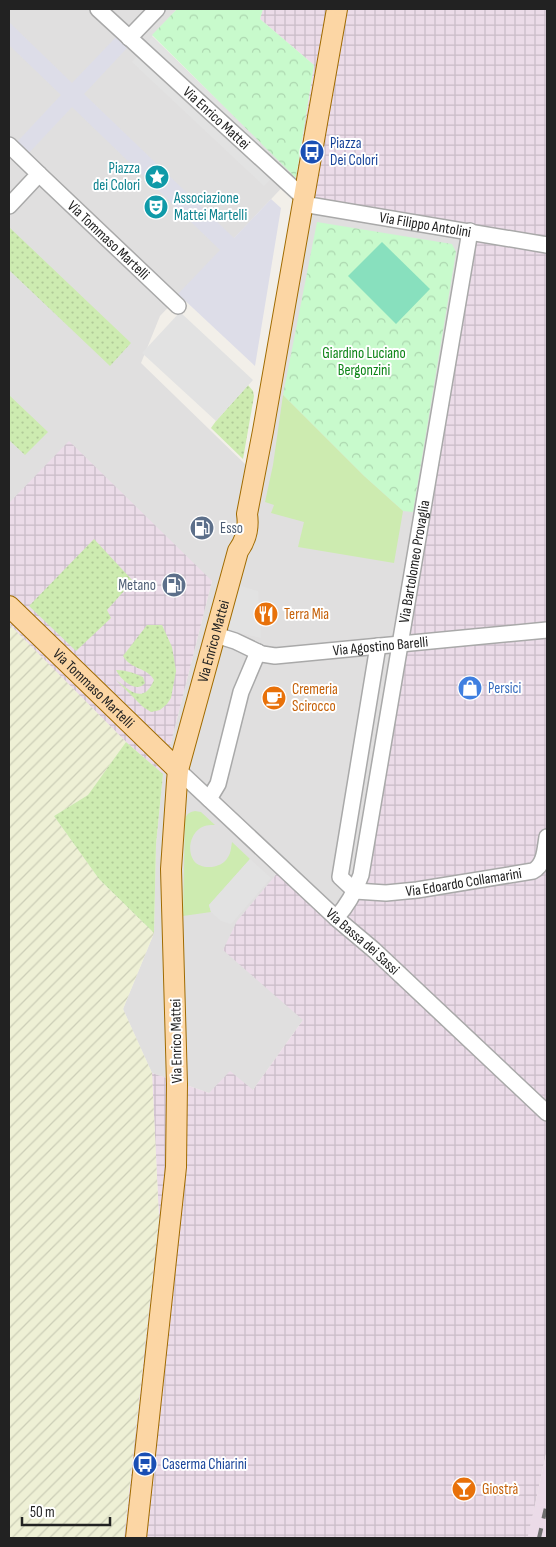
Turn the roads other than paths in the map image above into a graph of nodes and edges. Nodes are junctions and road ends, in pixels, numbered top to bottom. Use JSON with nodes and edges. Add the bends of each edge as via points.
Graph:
{"nodes":[{"id":1,"x":98,"y":9,"type":"edge"},
{"id":2,"x":157,"y":9,"type":"edge"},
{"id":3,"x":337,"y":9,"type":"edge"},
{"id":4,"x":129,"y":38,"type":"junction"},
{"id":5,"x":9,"y":145,"type":"edge"},
{"id":6,"x":39,"y":174,"type":"junction"},
{"id":7,"x":304,"y":201,"type":"junction"},
{"id":8,"x":9,"y":206,"type":"edge"},
{"id":9,"x":470,"y":231,"type":"junction"},
{"id":10,"x":547,"y":244,"type":"edge"},
{"id":11,"x":178,"y":306,"type":"dead end"},
{"id":12,"x":9,"y":606,"type":"edge"},
{"id":13,"x":547,"y":630,"type":"edge"},
{"id":14,"x":216,"y":635,"type":"junction"},
{"id":15,"x":400,"y":644,"type":"junction"},
{"id":16,"x":378,"y":646,"type":"junction"},
{"id":17,"x":258,"y":652,"type":"junction"},
{"id":18,"x":178,"y":770,"type":"junction"},
{"id":19,"x":209,"y":799,"type":"junction"},
{"id":20,"x":547,"y":837,"type":"edge"},
{"id":21,"x":356,"y":891,"type":"junction"},
{"id":22,"x":336,"y":918,"type":"junction"},
{"id":23,"x":547,"y":1113,"type":"edge"},
{"id":24,"x":136,"y":1538,"type":"edge"}],
"edges":[{"from":1,"to":4,"type":"street","name":"Via Enrico Mattei"},
{"from":2,"to":4,"type":"street"},
{"from":3,"to":7,"type":"main road","name":"Via Enrico Mattei"},
{"from":4,"to":7,"type":"street","name":"Via Enrico Mattei"},
{"from":5,"to":6,"type":"street","name":"Via Tommaso Martelli"},
{"from":6,"to":8,"type":"street"},
{"from":6,"to":11,"type":"street","name":"Via Tommaso Martelli"},
{"from":7,"to":9,"type":"street","name":"Via Filippo Antolini"},
{"from":7,"to":14,"type":"main road","name":"Via Enrico Mattei","via":[[244,543],[238,550]]},
{"from":9,"to":10,"type":"street","name":"Via Filippo Antolini"},
{"from":9,"to":15,"type":"street","name":"Via Bartolomeo Provaglia"},
{"from":12,"to":18,"type":"main road","name":"Via Tommaso Martelli"},
{"from":13,"to":15,"type":"street","name":"Via Agostino Barelli"},
{"from":14,"to":17,"type":"street","name":"Via Agostino Barelli"},
{"from":14,"to":18,"type":"main road","name":"Via Enrico Mattei"},
{"from":15,"to":16,"type":"street","name":"Via Agostino Barelli"},
{"from":15,"to":21,"type":"street","name":"Via Bartolomeo Provaglia"},
{"from":16,"to":17,"type":"street","name":"Via Agostino Barelli","via":[[275,656]]},
{"from":16,"to":21,"type":"street","via":[[340,877]]},
{"from":17,"to":19,"type":"street","via":[[239,698],[218,784]]},
{"from":18,"to":19,"type":"street","name":"Via Bassa dei Sassi"},
{"from":18,"to":24,"type":"main road","name":"Via Enrico Mattei","via":[[171,870],[176,1167]]},
{"from":19,"to":22,"type":"street","name":"Via Bassa dei Sassi"},
{"from":20,"to":21,"type":"street","name":"Via Edoardo Collamarini","via":[[543,858],[533,871],[417,890]]},
{"from":21,"to":22,"type":"street","name":"Via Bartolomeo Provaglia"},
{"from":22,"to":23,"type":"street","name":"Via Bassa dei Sassi"}]}
